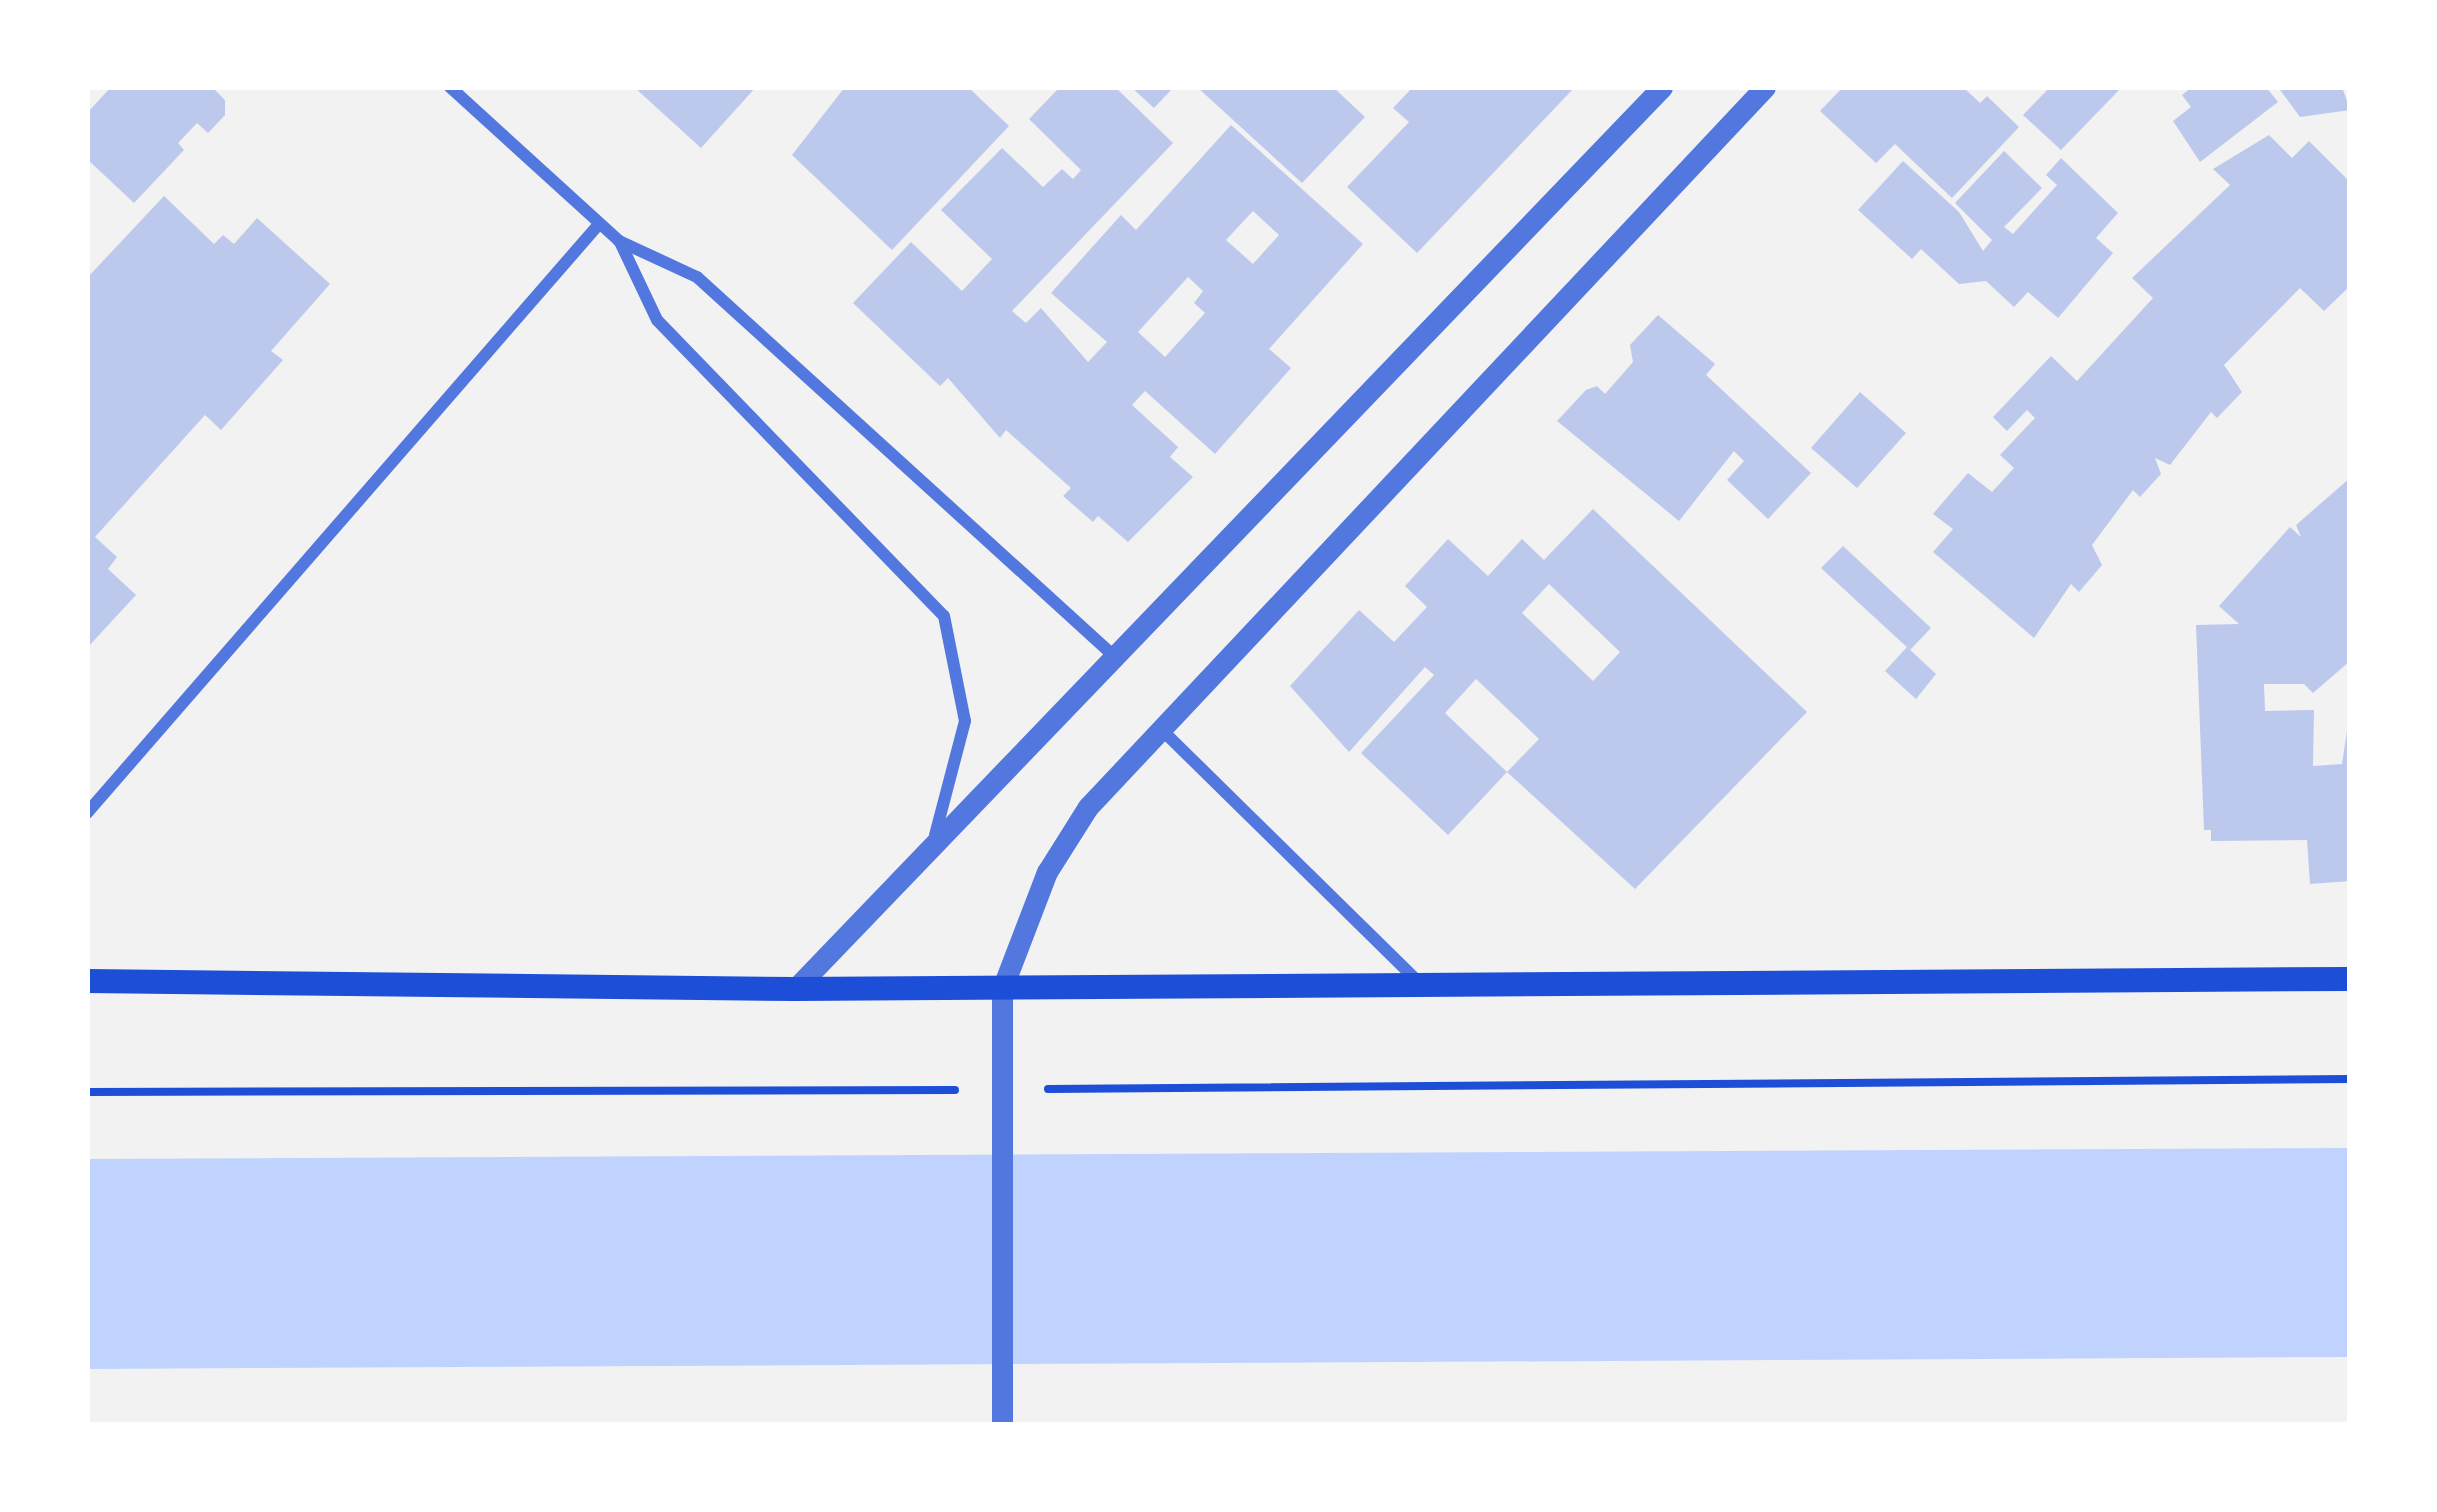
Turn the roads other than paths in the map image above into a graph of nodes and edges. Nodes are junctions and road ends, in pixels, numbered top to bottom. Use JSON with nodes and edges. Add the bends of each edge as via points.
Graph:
{"nodes":[{"id":1,"x":450,"y":87,"type":"edge"},
{"id":2,"x":1662,"y":87,"type":"edge"},
{"id":3,"x":1765,"y":87,"type":"edge"},
{"id":4,"x":599,"y":224,"type":"junction"},
{"id":5,"x":619,"y":241,"type":"junction"},
{"id":6,"x":1114,"y":656,"type":"junction"},
{"id":7,"x":1161,"y":729,"type":"junction"},
{"id":8,"x":87,"y":813,"type":"edge"},
{"id":9,"x":933,"y":846,"type":"junction"},
{"id":10,"x":2350,"y":979,"type":"edge"},
{"id":11,"x":87,"y":981,"type":"edge"},
{"id":12,"x":1420,"y":984,"type":"junction"},
{"id":13,"x":1002,"y":988,"type":"junction"},
{"id":14,"x":795,"y":989,"type":"junction"},
{"id":15,"x":1002,"y":1417,"type":"edge"}],
"edges":[{"from":1,"to":4,"type":"street"},
{"from":2,"to":6,"type":"street"},
{"from":3,"to":7,"type":"street"},
{"from":4,"to":5,"type":"street"},
{"from":4,"to":8,"type":"street"},
{"from":5,"to":6,"type":"street","via":[[698,277]]},
{"from":5,"to":9,"type":"street","via":[[657,320],[944,616],[965,721]]},
{"from":6,"to":9,"type":"street"},
{"from":7,"to":12,"type":"street"},
{"from":7,"to":13,"type":"street","via":[[1088,807],[1046,872]]},
{"from":9,"to":14,"type":"street"},
{"from":10,"to":12,"type":"main road"},
{"from":11,"to":14,"type":"main road"},
{"from":12,"to":13,"type":"main road"},
{"from":13,"to":14,"type":"main road"},
{"from":13,"to":15,"type":"street"}]}
